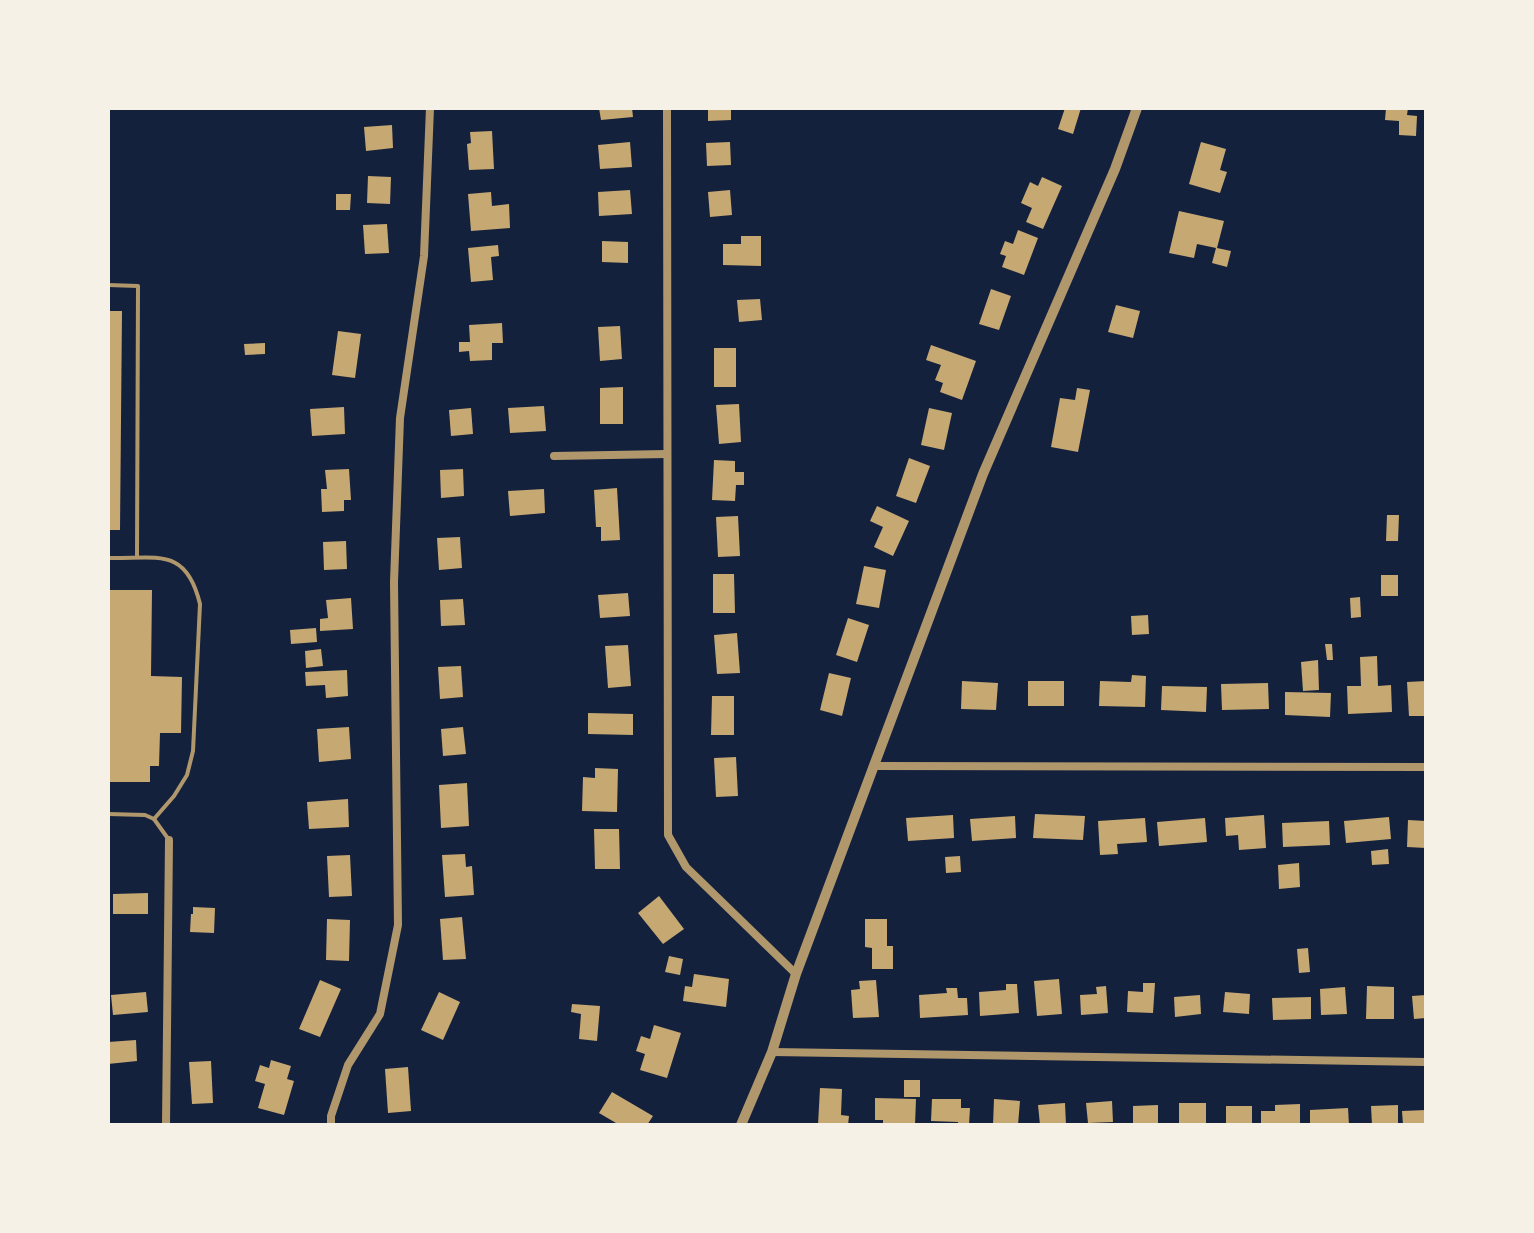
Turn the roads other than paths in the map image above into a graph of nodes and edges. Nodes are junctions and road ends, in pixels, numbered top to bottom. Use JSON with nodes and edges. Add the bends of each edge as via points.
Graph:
{"nodes":[{"id":1,"x":430,"y":108,"type":"edge"},
{"id":2,"x":667,"y":108,"type":"edge"},
{"id":3,"x":1137,"y":108,"type":"edge"},
{"id":4,"x":108,"y":285,"type":"edge"},
{"id":5,"x":667,"y":454,"type":"junction"},
{"id":6,"x":554,"y":456,"type":"dead end"},
{"id":7,"x":108,"y":558,"type":"edge"},
{"id":8,"x":137,"y":558,"type":"junction"},
{"id":9,"x":874,"y":766,"type":"junction"},
{"id":10,"x":1426,"y":767,"type":"edge"},
{"id":11,"x":108,"y":814,"type":"edge"},
{"id":12,"x":154,"y":819,"type":"junction"},
{"id":13,"x":169,"y":840,"type":"joint"},
{"id":14,"x":796,"y":974,"type":"junction"},
{"id":15,"x":772,"y":1052,"type":"junction"},
{"id":16,"x":1426,"y":1062,"type":"edge"},
{"id":17,"x":166,"y":1125,"type":"edge"},
{"id":18,"x":331,"y":1125,"type":"edge"},
{"id":19,"x":741,"y":1125,"type":"edge"}],
"edges":[{"from":1,"to":18,"type":"street","via":[[424,256],[400,418],[394,582],[398,925],[380,1014],[348,1065]]},
{"from":2,"to":5,"type":"street"},
{"from":3,"to":9,"type":"street","via":[[983,474]]},
{"from":4,"to":8,"type":"lane","via":[[138,286]]},
{"from":5,"to":6,"type":"street"},
{"from":5,"to":14,"type":"street","via":[[668,835],[686,867]]},
{"from":7,"to":8,"type":"lane"},
{"from":8,"to":12,"type":"lane","via":[[178,563],[196,586],[200,604],[193,751],[187,775]]},
{"from":9,"to":10,"type":"street"},
{"from":9,"to":14,"type":"street"},
{"from":11,"to":12,"type":"lane"},
{"from":12,"to":13,"type":"lane"},
{"from":13,"to":17,"type":"street"},
{"from":14,"to":15,"type":"street"},
{"from":15,"to":16,"type":"street"},
{"from":15,"to":19,"type":"street"}]}
